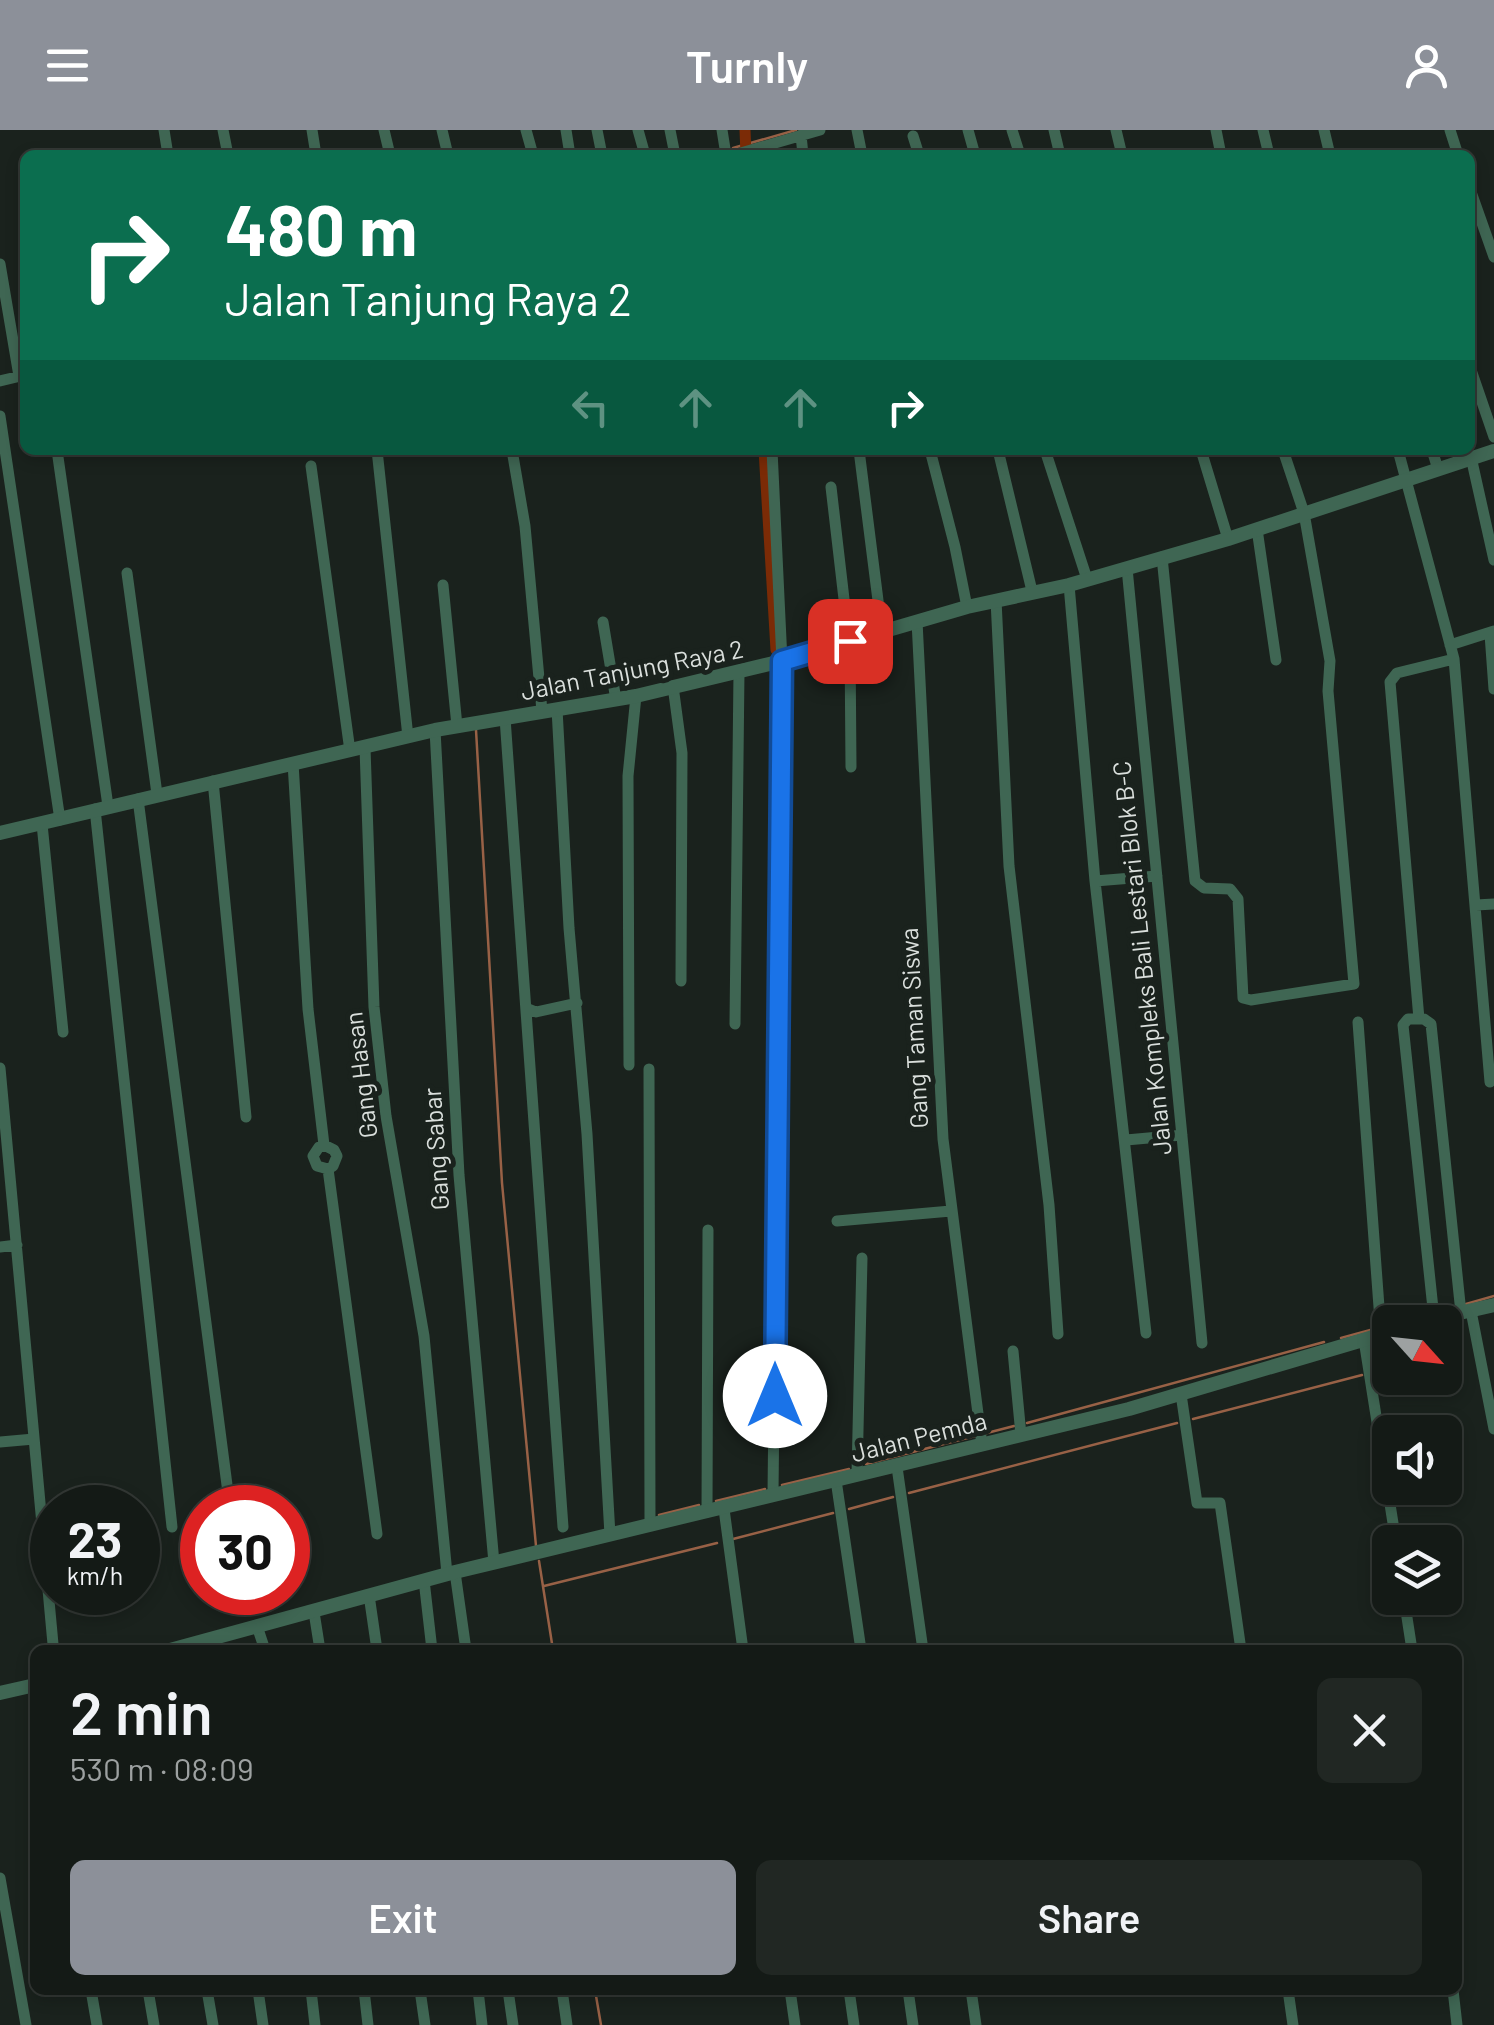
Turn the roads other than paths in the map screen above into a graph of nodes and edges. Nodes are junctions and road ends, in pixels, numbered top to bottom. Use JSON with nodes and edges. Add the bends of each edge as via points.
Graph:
{"nodes":[{"id":1,"x":820,"y":130,"type":"edge"},
{"id":2,"x":801,"y":135,"type":"junction"},
{"id":3,"x":914,"y":136,"type":"dead end"},
{"id":4,"x":755,"y":150,"type":"edge"},
{"id":5,"x":802,"y":150,"type":"edge"},
{"id":6,"x":917,"y":150,"type":"edge"},
{"id":7,"x":1475,"y":203,"type":"edge"},
{"id":8,"x":1494,"y":257,"type":"edge"},
{"id":9,"x":0,"y":264,"type":"edge"},
{"id":10,"x":20,"y":366,"type":"edge"},
{"id":11,"x":1475,"y":381,"type":"edge"},
{"id":12,"x":0,"y":416,"type":"edge"},
{"id":13,"x":1494,"y":436,"type":"edge"},
{"id":14,"x":1494,"y":451,"type":"edge"},
{"id":15,"x":57,"y":455,"type":"edge"},
{"id":16,"x":379,"y":455,"type":"edge"},
{"id":17,"x":513,"y":455,"type":"edge"},
{"id":18,"x":772,"y":455,"type":"edge"},
{"id":19,"x":861,"y":455,"type":"edge"},
{"id":20,"x":931,"y":455,"type":"edge"},
{"id":21,"x":999,"y":455,"type":"edge"},
{"id":22,"x":1047,"y":455,"type":"edge"},
{"id":23,"x":1203,"y":455,"type":"edge"},
{"id":24,"x":1285,"y":455,"type":"edge"},
{"id":25,"x":1399,"y":455,"type":"edge"},
{"id":26,"x":1434,"y":455,"type":"edge"},
{"id":27,"x":1471,"y":457,"type":"junction"},
{"id":28,"x":311,"y":466,"type":"dead end"},
{"id":29,"x":1438,"y":469,"type":"junction"},
{"id":30,"x":1405,"y":480,"type":"junction"},
{"id":31,"x":831,"y":487,"type":"dead end"},
{"id":32,"x":1304,"y":513,"type":"junction"},
{"id":33,"x":1256,"y":529,"type":"junction"},
{"id":34,"x":1228,"y":539,"type":"junction"},
{"id":35,"x":1162,"y":557,"type":"junction"},
{"id":36,"x":1494,"y":560,"type":"edge"},
{"id":37,"x":1128,"y":568,"type":"junction"},
{"id":38,"x":127,"y":573,"type":"dead end"},
{"id":39,"x":1087,"y":580,"type":"junction"},
{"id":40,"x":1069,"y":584,"type":"junction"},
{"id":41,"x":442,"y":586,"type":"dead end"},
{"id":42,"x":1032,"y":591,"type":"junction"},
{"id":43,"x":996,"y":600,"type":"junction"},
{"id":44,"x":966,"y":607,"type":"junction"},
{"id":45,"x":918,"y":621,"type":"junction"},
{"id":46,"x":604,"y":622,"type":"dead end"},
{"id":47,"x":882,"y":632,"type":"junction"},
{"id":48,"x":1492,"y":633,"type":"edge"},
{"id":49,"x":850,"y":641,"type":"junction"},
{"id":50,"x":1450,"y":646,"type":"junction"},
{"id":51,"x":1454,"y":659,"type":"junction"},
{"id":52,"x":1276,"y":660,"type":"dead end"},
{"id":53,"x":782,"y":661,"type":"junction"},
{"id":54,"x":738,"y":672,"type":"junction"},
{"id":55,"x":673,"y":686,"type":"junction"},
{"id":56,"x":1494,"y":688,"type":"edge"},
{"id":57,"x":636,"y":696,"type":"junction"},
{"id":58,"x":616,"y":700,"type":"junction"},
{"id":59,"x":550,"y":710,"type":"junction"},
{"id":60,"x":505,"y":718,"type":"junction"},
{"id":61,"x":458,"y":726,"type":"junction"},
{"id":62,"x":435,"y":730,"type":"junction"},
{"id":63,"x":408,"y":737,"type":"junction"},
{"id":64,"x":357,"y":749,"type":"junction"},
{"id":65,"x":293,"y":763,"type":"junction"},
{"id":66,"x":851,"y":767,"type":"dead end"},
{"id":67,"x":213,"y":781,"type":"junction"},
{"id":68,"x":157,"y":794,"type":"junction"},
{"id":69,"x":138,"y":799,"type":"junction"},
{"id":70,"x":102,"y":808,"type":"junction"},
{"id":71,"x":60,"y":820,"type":"junction"},
{"id":72,"x":42,"y":824,"type":"junction"},
{"id":73,"x":0,"y":833,"type":"edge"},
{"id":74,"x":1156,"y":876,"type":"junction"},
{"id":75,"x":1095,"y":882,"type":"junction"},
{"id":76,"x":1494,"y":904,"type":"edge"},
{"id":77,"x":1476,"y":905,"type":"junction"},
{"id":78,"x":681,"y":981,"type":"dead end"},
{"id":79,"x":577,"y":1003,"type":"junction"},
{"id":80,"x":526,"y":1008,"type":"junction"},
{"id":81,"x":1420,"y":1019,"type":"junction"},
{"id":82,"x":1358,"y":1022,"type":"dead end"},
{"id":83,"x":736,"y":1024,"type":"dead end"},
{"id":84,"x":63,"y":1032,"type":"dead end"},
{"id":85,"x":629,"y":1065,"type":"dead end"},
{"id":86,"x":0,"y":1068,"type":"edge"},
{"id":87,"x":649,"y":1069,"type":"dead end"},
{"id":88,"x":1490,"y":1082,"type":"dead end"},
{"id":89,"x":246,"y":1117,"type":"dead end"},
{"id":90,"x":1182,"y":1134,"type":"junction"},
{"id":91,"x":1126,"y":1140,"type":"junction"},
{"id":92,"x":951,"y":1210,"type":"junction"},
{"id":93,"x":837,"y":1221,"type":"dead end"},
{"id":94,"x":708,"y":1230,"type":"dead end"},
{"id":95,"x":16,"y":1246,"type":"junction"},
{"id":96,"x":0,"y":1247,"type":"edge"},
{"id":97,"x":862,"y":1258,"type":"dead end"},
{"id":98,"x":1381,"y":1305,"type":"edge"},
{"id":99,"x":1429,"y":1305,"type":"edge"},
{"id":100,"x":1494,"y":1306,"type":"edge"},
{"id":101,"x":1463,"y":1309,"type":"junction"},
{"id":102,"x":1146,"y":1333,"type":"dead end"},
{"id":103,"x":1058,"y":1334,"type":"dead end"},
{"id":104,"x":1372,"y":1336,"type":"edge"},
{"id":105,"x":1364,"y":1340,"type":"junction"},
{"id":106,"x":1202,"y":1344,"type":"dead end"},
{"id":107,"x":1013,"y":1352,"type":"dead end"},
{"id":108,"x":1181,"y":1394,"type":"junction"},
{"id":109,"x":1494,"y":1429,"type":"edge"},
{"id":110,"x":1021,"y":1435,"type":"junction"},
{"id":111,"x":980,"y":1437,"type":"junction"},
{"id":112,"x":34,"y":1439,"type":"junction"},
{"id":113,"x":0,"y":1442,"type":"edge"},
{"id":114,"x":898,"y":1467,"type":"junction"},
{"id":115,"x":858,"y":1474,"type":"junction"},
{"id":116,"x":836,"y":1480,"type":"junction"},
{"id":117,"x":227,"y":1485,"type":"edge"},
{"id":118,"x":773,"y":1494,"type":"junction"},
{"id":119,"x":724,"y":1509,"type":"junction"},
{"id":120,"x":708,"y":1512,"type":"junction"},
{"id":121,"x":650,"y":1525,"type":"junction"},
{"id":122,"x":1393,"y":1525,"type":"edge"},
{"id":123,"x":172,"y":1526,"type":"dead end"},
{"id":124,"x":563,"y":1527,"type":"dead end"},
{"id":125,"x":377,"y":1534,"type":"dead end"},
{"id":126,"x":610,"y":1535,"type":"junction"},
{"id":127,"x":494,"y":1563,"type":"junction"},
{"id":128,"x":451,"y":1573,"type":"junction"},
{"id":129,"x":424,"y":1580,"type":"junction"},
{"id":130,"x":369,"y":1595,"type":"junction"},
{"id":131,"x":314,"y":1612,"type":"junction"},
{"id":132,"x":1407,"y":1615,"type":"edge"},
{"id":133,"x":257,"y":1626,"type":"junction"},
{"id":134,"x":53,"y":1644,"type":"dead end"},
{"id":135,"x":188,"y":1645,"type":"edge"},
{"id":136,"x":263,"y":1645,"type":"edge"},
{"id":137,"x":319,"y":1645,"type":"edge"},
{"id":138,"x":376,"y":1645,"type":"edge"},
{"id":139,"x":431,"y":1645,"type":"edge"},
{"id":140,"x":465,"y":1645,"type":"edge"},
{"id":141,"x":743,"y":1645,"type":"edge"},
{"id":142,"x":860,"y":1645,"type":"edge"},
{"id":143,"x":922,"y":1645,"type":"edge"},
{"id":144,"x":1240,"y":1645,"type":"edge"},
{"id":145,"x":1411,"y":1645,"type":"edge"},
{"id":146,"x":30,"y":1686,"type":"edge"},
{"id":147,"x":0,"y":1694,"type":"edge"},
{"id":148,"x":0,"y":1878,"type":"edge"},
{"id":149,"x":92,"y":1995,"type":"edge"},
{"id":150,"x":149,"y":1995,"type":"edge"},
{"id":151,"x":208,"y":1995,"type":"edge"},
{"id":152,"x":259,"y":1995,"type":"edge"},
{"id":153,"x":312,"y":1995,"type":"edge"},
{"id":154,"x":365,"y":1995,"type":"edge"},
{"id":155,"x":421,"y":1995,"type":"edge"},
{"id":156,"x":479,"y":1995,"type":"edge"},
{"id":157,"x":509,"y":1995,"type":"edge"},
{"id":158,"x":563,"y":1995,"type":"edge"},
{"id":159,"x":791,"y":1995,"type":"edge"},
{"id":160,"x":850,"y":1995,"type":"edge"},
{"id":161,"x":909,"y":1995,"type":"edge"},
{"id":162,"x":972,"y":1995,"type":"edge"},
{"id":163,"x":1289,"y":1995,"type":"edge"},
{"id":164,"x":1453,"y":1995,"type":"edge"},
{"id":165,"x":26,"y":2025,"type":"edge"},
{"id":166,"x":97,"y":2025,"type":"edge"},
{"id":167,"x":154,"y":2025,"type":"edge"},
{"id":168,"x":213,"y":2025,"type":"edge"},
{"id":169,"x":263,"y":2025,"type":"edge"},
{"id":170,"x":316,"y":2025,"type":"edge"},
{"id":171,"x":368,"y":2025,"type":"edge"},
{"id":172,"x":425,"y":2025,"type":"edge"},
{"id":173,"x":482,"y":2025,"type":"edge"},
{"id":174,"x":513,"y":2025,"type":"edge"},
{"id":175,"x":567,"y":2025,"type":"edge"},
{"id":176,"x":795,"y":2025,"type":"edge"},
{"id":177,"x":854,"y":2025,"type":"edge"},
{"id":178,"x":913,"y":2025,"type":"edge"},
{"id":179,"x":976,"y":2025,"type":"edge"},
{"id":180,"x":1293,"y":2025,"type":"edge"},
{"id":181,"x":1456,"y":2025,"type":"edge"}],
"edges":[{"from":1,"to":2,"type":"street"},
{"from":2,"to":4,"type":"street"},
{"from":2,"to":5,"type":"street"},
{"from":3,"to":6,"type":"street"},
{"from":7,"to":8,"type":"street"},
{"from":9,"to":10,"type":"street"},
{"from":11,"to":13,"type":"street"},
{"from":12,"to":71,"type":"street"},
{"from":14,"to":27,"type":"street","name":"Jalan Tanjung Raya 2"},
{"from":15,"to":70,"type":"street"},
{"from":16,"to":63,"type":"street"},
{"from":17,"to":59,"type":"street"},
{"from":18,"to":53,"type":"street"},
{"from":19,"to":47,"type":"street"},
{"from":20,"to":44,"type":"street"},
{"from":21,"to":42,"type":"street"},
{"from":22,"to":39,"type":"street"},
{"from":23,"to":34,"type":"street"},
{"from":24,"to":32,"type":"street"},
{"from":25,"to":30,"type":"street"},
{"from":26,"to":29,"type":"street"},
{"from":27,"to":29,"type":"street","name":"Jalan Tanjung Raya 2"},
{"from":27,"to":36,"type":"street"},
{"from":28,"to":64,"type":"street","name":"Gang Hasan"},
{"from":29,"to":30,"type":"street","name":"Jalan Tanjung Raya 2"},
{"from":30,"to":32,"type":"street","name":"Jalan Tanjung Raya 2"},
{"from":30,"to":50,"type":"street"},
{"from":31,"to":49,"type":"street"},
{"from":32,"to":33,"type":"street","name":"Jalan Tanjung Raya 2"},
{"from":32,"to":35,"type":"street","via":[[1330,661],[1354,984],[1243,998],[1238,899],[1230,889],[1195,881]]},
{"from":33,"to":34,"type":"street","name":"Jalan Tanjung Raya 2"},
{"from":33,"to":52,"type":"street"},
{"from":34,"to":35,"type":"street","name":"Jalan Tanjung Raya 2"},
{"from":35,"to":37,"type":"street","name":"Jalan Tanjung Raya 2"},
{"from":37,"to":39,"type":"street","name":"Jalan Tanjung Raya 2"},
{"from":37,"to":74,"type":"street","name":"Jalan Kompleks Bali Lestari Blok B-C"},
{"from":38,"to":68,"type":"street"},
{"from":39,"to":40,"type":"street","name":"Jalan Tanjung Raya 2"},
{"from":40,"to":42,"type":"street","name":"Jalan Tanjung Raya 2"},
{"from":40,"to":75,"type":"street"},
{"from":41,"to":61,"type":"street"},
{"from":42,"to":43,"type":"street","name":"Jalan Tanjung Raya 2"},
{"from":43,"to":44,"type":"street","name":"Jalan Tanjung Raya 2"},
{"from":43,"to":103,"type":"street","via":[[1008,866]]},
{"from":44,"to":45,"type":"street","name":"Jalan Tanjung Raya 2"},
{"from":45,"to":47,"type":"street","name":"Jalan Tanjung Raya 2"},
{"from":45,"to":92,"type":"street","name":"Gang Taman Siswa","via":[[939,1086]]},
{"from":46,"to":58,"type":"street"},
{"from":47,"to":49,"type":"street","name":"Jalan Tanjung Raya 2"},
{"from":48,"to":50,"type":"street"},
{"from":48,"to":56,"type":"street"},
{"from":49,"to":53,"type":"street","name":"Jalan Tanjung Raya 2"},
{"from":49,"to":66,"type":"street"},
{"from":50,"to":51,"type":"street"},
{"from":51,"to":77,"type":"street"},
{"from":51,"to":81,"type":"street","via":[[1397,674],[1390,682]]},
{"from":53,"to":54,"type":"street","name":"Jalan Tanjung Raya 2"},
{"from":53,"to":118,"type":"street"},
{"from":54,"to":55,"type":"street","name":"Jalan Tanjung Raya 2"},
{"from":54,"to":83,"type":"street"},
{"from":55,"to":57,"type":"street","name":"Jalan Tanjung Raya 2"},
{"from":55,"to":78,"type":"street","via":[[683,788]]},
{"from":57,"to":58,"type":"street","name":"Jalan Tanjung Raya 2"},
{"from":57,"to":85,"type":"street","via":[[628,776]]},
{"from":58,"to":59,"type":"street","name":"Jalan Tanjung Raya 2"},
{"from":59,"to":60,"type":"street","name":"Jalan Tanjung Raya 2"},
{"from":59,"to":79,"type":"street"},
{"from":60,"to":61,"type":"street","name":"Jalan Tanjung Raya 2"},
{"from":60,"to":80,"type":"street"},
{"from":61,"to":62,"type":"street","name":"Jalan Tanjung Raya 2"},
{"from":62,"to":63,"type":"street","name":"Jalan Tanjung Raya 2"},
{"from":62,"to":127,"type":"street","name":"Gang Sabar","via":[[459,1175]]},
{"from":63,"to":64,"type":"street","name":"Jalan Tanjung Raya 2"},
{"from":64,"to":65,"type":"street","name":"Jalan Tanjung Raya 2"},
{"from":64,"to":128,"type":"street","name":"Gang Hasan","via":[[386,1116],[424,1336]]},
{"from":65,"to":67,"type":"street","name":"Jalan Tanjung Raya 2"},
{"from":65,"to":125,"type":"street","via":[[324,1145],[314,1162],[328,1169]]},
{"from":67,"to":68,"type":"street","name":"Jalan Tanjung Raya 2"},
{"from":67,"to":89,"type":"street"},
{"from":68,"to":69,"type":"street","name":"Jalan Tanjung Raya 2"},
{"from":69,"to":70,"type":"street","name":"Jalan Tanjung Raya 2"},
{"from":69,"to":117,"type":"street"},
{"from":70,"to":71,"type":"street","name":"Jalan Tanjung Raya 2"},
{"from":70,"to":123,"type":"street"},
{"from":71,"to":72,"type":"street","name":"Jalan Tanjung Raya 2"},
{"from":72,"to":73,"type":"street","name":"Jalan Tanjung Raya 2"},
{"from":72,"to":84,"type":"street"},
{"from":74,"to":75,"type":"street"},
{"from":74,"to":90,"type":"street","name":"Jalan Kompleks Bali Lestari Blok B-C"},
{"from":75,"to":91,"type":"street"},
{"from":76,"to":77,"type":"street"},
{"from":77,"to":88,"type":"street"},
{"from":79,"to":80,"type":"street"},
{"from":79,"to":126,"type":"street"},
{"from":80,"to":124,"type":"street"},
{"from":81,"to":99,"type":"street","via":[[1402,1025]]},
{"from":81,"to":101,"type":"street","via":[[1431,1024]]},
{"from":82,"to":98,"type":"street"},
{"from":86,"to":95,"type":"street"},
{"from":87,"to":121,"type":"street"},
{"from":90,"to":91,"type":"street"},
{"from":90,"to":106,"type":"street","name":"Jalan Kompleks Bali Lestari Blok B-C"},
{"from":91,"to":102,"type":"street"},
{"from":92,"to":93,"type":"street"},
{"from":92,"to":111,"type":"street","name":"Gang Taman Siswa"},
{"from":94,"to":120,"type":"street"},
{"from":95,"to":96,"type":"street"},
{"from":95,"to":112,"type":"street"},
{"from":97,"to":115,"type":"street"},
{"from":100,"to":101,"type":"street"},
{"from":101,"to":109,"type":"street"},
{"from":104,"to":105,"type":"street","name":"Jalan Pemda"},
{"from":105,"to":108,"type":"street","name":"Jalan Pemda"},
{"from":105,"to":122,"type":"street"},
{"from":107,"to":110,"type":"street"},
{"from":108,"to":110,"type":"street","name":"Jalan Pemda"},
{"from":108,"to":144,"type":"street","via":[[1197,1504],[1220,1503]]},
{"from":110,"to":111,"type":"street","name":"Jalan Pemda"},
{"from":111,"to":114,"type":"street","name":"Jalan Pemda"},
{"from":112,"to":113,"type":"street"},
{"from":112,"to":134,"type":"street"},
{"from":114,"to":115,"type":"street","name":"Jalan Pemda"},
{"from":114,"to":143,"type":"street"},
{"from":115,"to":116,"type":"street","name":"Jalan Pemda"},
{"from":116,"to":118,"type":"street","name":"Jalan Pemda"},
{"from":116,"to":142,"type":"street"},
{"from":118,"to":119,"type":"street","name":"Jalan Pemda"},
{"from":119,"to":120,"type":"street","name":"Jalan Pemda"},
{"from":119,"to":141,"type":"street"},
{"from":120,"to":121,"type":"street","name":"Jalan Pemda"},
{"from":121,"to":126,"type":"street","name":"Jalan Pemda"},
{"from":126,"to":127,"type":"street","name":"Jalan Pemda"},
{"from":127,"to":128,"type":"street","name":"Jalan Pemda"},
{"from":128,"to":129,"type":"street","name":"Jalan Pemda"},
{"from":128,"to":140,"type":"street","name":"Gang Hasan"},
{"from":129,"to":130,"type":"street","name":"Jalan Pemda"},
{"from":129,"to":139,"type":"street"},
{"from":130,"to":131,"type":"street","name":"Jalan Pemda"},
{"from":130,"to":138,"type":"street"},
{"from":131,"to":133,"type":"street","name":"Jalan Pemda"},
{"from":131,"to":137,"type":"street"},
{"from":132,"to":145,"type":"street"},
{"from":133,"to":135,"type":"street"},
{"from":133,"to":136,"type":"street"},
{"from":146,"to":147,"type":"street"},
{"from":148,"to":165,"type":"street"},
{"from":149,"to":166,"type":"street"},
{"from":150,"to":167,"type":"street"},
{"from":151,"to":168,"type":"street"},
{"from":152,"to":169,"type":"street"},
{"from":153,"to":170,"type":"street"},
{"from":154,"to":171,"type":"street"},
{"from":155,"to":172,"type":"street"},
{"from":156,"to":173,"type":"street"},
{"from":157,"to":174,"type":"street"},
{"from":158,"to":175,"type":"street"},
{"from":159,"to":176,"type":"street"},
{"from":160,"to":177,"type":"street"},
{"from":161,"to":178,"type":"street"},
{"from":162,"to":179,"type":"street"},
{"from":163,"to":180,"type":"street"},
{"from":164,"to":181,"type":"street"}]}
